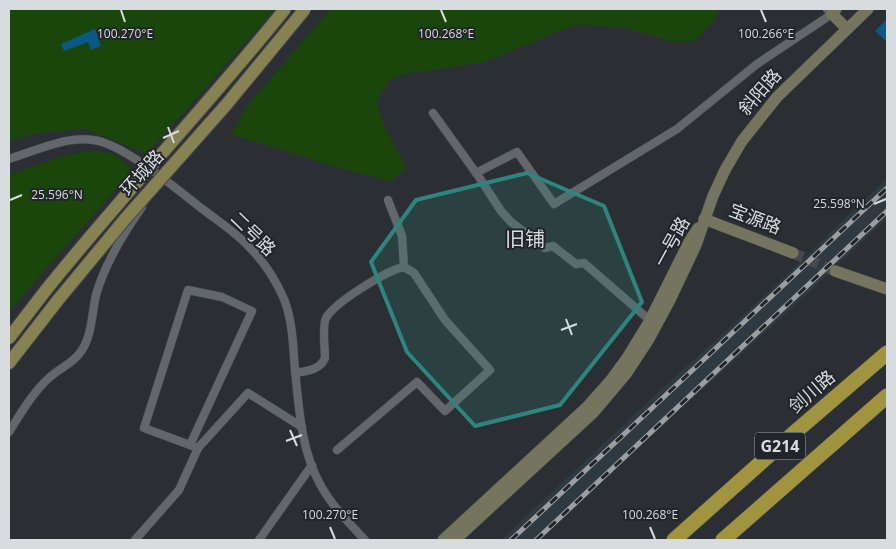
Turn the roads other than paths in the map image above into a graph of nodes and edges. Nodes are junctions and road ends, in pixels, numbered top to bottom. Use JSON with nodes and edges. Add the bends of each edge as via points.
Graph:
{"nodes":[{"id":1,"x":285,"y":9,"type":"edge"},
{"id":2,"x":305,"y":9,"type":"edge"},
{"id":3,"x":868,"y":9,"type":"edge"},
{"id":4,"x":831,"y":10,"type":"edge"},
{"id":5,"x":847,"y":29,"type":"junction"},
{"id":6,"x":433,"y":113,"type":"dead end"},
{"id":7,"x":9,"y":159,"type":"edge"},
{"id":8,"x":476,"y":173,"type":"junction"},
{"id":9,"x":164,"y":181,"type":"junction"},
{"id":10,"x":388,"y":200,"type":"dead end"},
{"id":11,"x":704,"y":219,"type":"junction"},
{"id":12,"x":793,"y":253,"type":"tunnel mouth"},
{"id":13,"x":404,"y":267,"type":"junction"},
{"id":14,"x":835,"y":271,"type":"tunnel mouth"},
{"id":15,"x":887,"y":289,"type":"edge"},
{"id":16,"x":654,"y":323,"type":"junction"},
{"id":17,"x":9,"y":338,"type":"edge"},
{"id":18,"x":887,"y":353,"type":"edge"},
{"id":19,"x":9,"y":363,"type":"edge"},
{"id":20,"x":295,"y":373,"type":"junction"},
{"id":21,"x":887,"y":396,"type":"edge"},
{"id":22,"x":302,"y":427,"type":"junction"},
{"id":23,"x":9,"y":432,"type":"edge"},
{"id":24,"x":190,"y":445,"type":"junction"},
{"id":25,"x":198,"y":448,"type":"junction"},
{"id":26,"x":337,"y":450,"type":"dead end"},
{"id":27,"x":312,"y":465,"type":"junction"},
{"id":28,"x":134,"y":540,"type":"edge"},
{"id":29,"x":260,"y":540,"type":"edge"},
{"id":30,"x":365,"y":540,"type":"edge"},
{"id":31,"x":443,"y":540,"type":"edge"},
{"id":32,"x":455,"y":540,"type":"edge"},
{"id":33,"x":674,"y":540,"type":"edge"},
{"id":34,"x":725,"y":540,"type":"edge"}],
"edges":[{"from":1,"to":17,"type":"main road","name":"环城路","bridge":true,"via":[[101,222]]},
{"from":2,"to":19,"type":"main road","name":"环城路","bridge":true,"via":[[125,219]]},
{"from":3,"to":5,"type":"street","name":"斜阳路"},
{"from":4,"to":5,"type":"street"},
{"from":4,"to":8,"type":"street","via":[[677,128],[554,204],[517,152]]},
{"from":5,"to":11,"type":"street","name":"斜阳路","via":[[782,91],[754,125],[725,170]]},
{"from":6,"to":8,"type":"street"},
{"from":7,"to":9,"type":"street","name":"二号路","via":[[70,141],[91,140],[110,144]]},
{"from":8,"to":16,"type":"street","via":[[511,222],[545,248],[553,246],[576,264],[584,263]]},
{"from":9,"to":20,"type":"street","name":"二号路","via":[[236,235],[268,269],[286,307]]},
{"from":9,"to":23,"type":"street","via":[[134,219],[108,264],[81,352],[39,389]]},
{"from":10,"to":13,"type":"street","via":[[402,236]]},
{"from":11,"to":12,"type":"street","name":"宝源路"},
{"from":11,"to":16,"type":"street","name":"一号路","via":[[693,252]]},
{"from":13,"to":20,"type":"street","via":[[382,276],[330,313],[325,323],[324,363]]},
{"from":13,"to":26,"type":"street","via":[[414,273],[445,320],[490,370],[445,411],[416,382]]},
{"from":14,"to":15,"type":"street"},
{"from":16,"to":31,"type":"street","name":"一号路","via":[[594,400]]},
{"from":16,"to":32,"type":"street","name":"一号路","via":[[626,374],[600,405]]},
{"from":18,"to":33,"type":"highway","name":"剑川路","number":"G214"},
{"from":20,"to":22,"type":"street","name":"二号路"},
{"from":21,"to":34,"type":"highway","number":"G214"},
{"from":22,"to":25,"type":"street","via":[[248,393]]},
{"from":22,"to":27,"type":"street","name":"二号路"},
{"from":24,"to":24,"type":"street","via":[[144,428],[188,290],[222,297],[252,311]]},
{"from":24,"to":25,"type":"street"},
{"from":25,"to":28,"type":"street","via":[[179,490]]},
{"from":27,"to":29,"type":"street"},
{"from":27,"to":30,"type":"street","name":"二号路","via":[[328,497]]}]}
